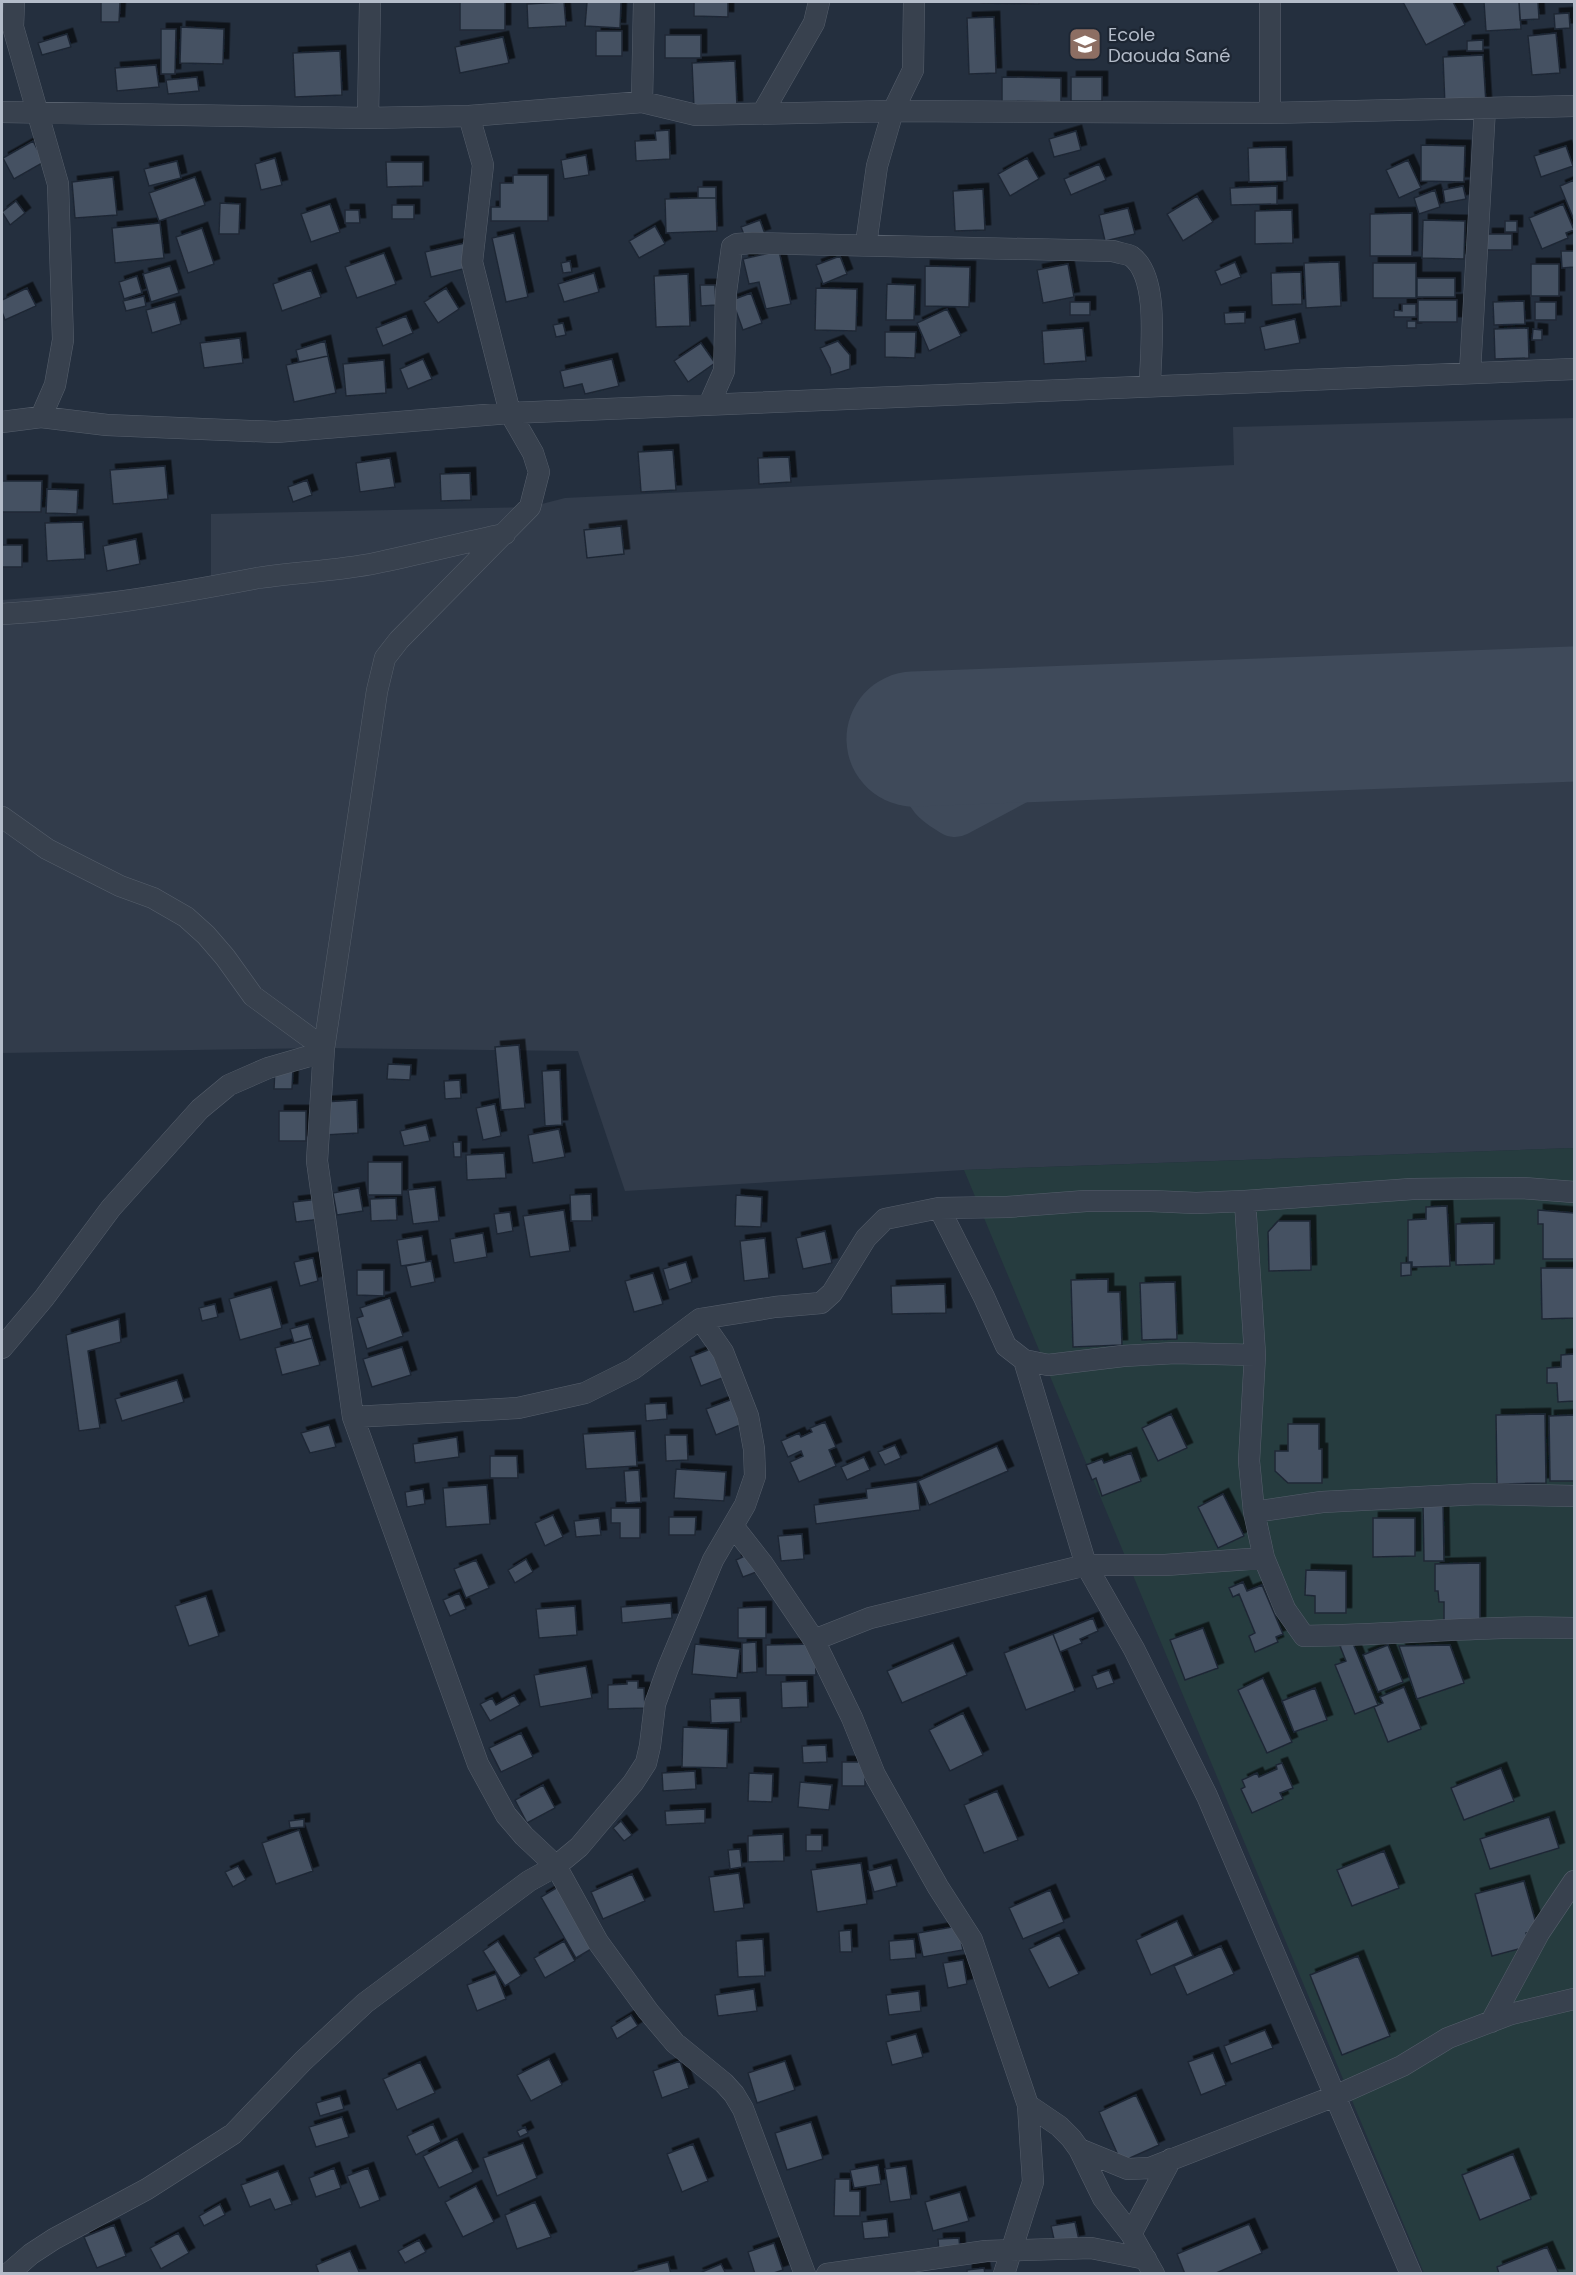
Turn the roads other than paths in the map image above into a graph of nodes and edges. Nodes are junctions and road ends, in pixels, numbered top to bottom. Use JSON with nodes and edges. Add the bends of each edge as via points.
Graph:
{"nodes":[{"id":1,"x":14,"y":2,"type":"edge"},
{"id":2,"x":370,"y":2,"type":"edge"},
{"id":3,"x":644,"y":2,"type":"edge"},
{"id":4,"x":819,"y":2,"type":"edge"},
{"id":5,"x":914,"y":2,"type":"edge"},
{"id":6,"x":1270,"y":2,"type":"edge"},
{"id":7,"x":642,"y":102,"type":"junction"},
{"id":8,"x":1575,"y":106,"type":"edge"},
{"id":9,"x":1485,"y":108,"type":"junction"},
{"id":10,"x":893,"y":111,"type":"junction"},
{"id":11,"x":2,"y":112,"type":"edge"},
{"id":12,"x":39,"y":112,"type":"junction"},
{"id":13,"x":763,"y":112,"type":"junction"},
{"id":14,"x":1270,"y":113,"type":"junction"},
{"id":15,"x":469,"y":116,"type":"junction"},
{"id":16,"x":368,"y":118,"type":"junction"},
{"id":17,"x":867,"y":244,"type":"junction"},
{"id":18,"x":1575,"y":369,"type":"edge"},
{"id":19,"x":1470,"y":372,"type":"junction"},
{"id":20,"x":1150,"y":386,"type":"junction"},
{"id":21,"x":708,"y":405,"type":"junction"},
{"id":22,"x":510,"y":413,"type":"junction"},
{"id":23,"x":41,"y":417,"type":"junction"},
{"id":24,"x":2,"y":422,"type":"edge"},
{"id":25,"x":505,"y":534,"type":"junction"},
{"id":26,"x":2,"y":614,"type":"edge"},
{"id":27,"x":2,"y":817,"type":"edge"},
{"id":28,"x":324,"y":1048,"type":"junction"},
{"id":29,"x":1575,"y":1192,"type":"edge"},
{"id":30,"x":1245,"y":1202,"type":"junction"},
{"id":31,"x":939,"y":1208,"type":"junction"},
{"id":32,"x":700,"y":1319,"type":"junction"},
{"id":33,"x":2,"y":1348,"type":"edge"},
{"id":34,"x":1255,"y":1354,"type":"junction"},
{"id":35,"x":1024,"y":1360,"type":"junction"},
{"id":36,"x":353,"y":1417,"type":"junction"},
{"id":37,"x":1575,"y":1496,"type":"edge"},
{"id":38,"x":1254,"y":1512,"type":"junction"},
{"id":39,"x":733,"y":1526,"type":"junction"},
{"id":40,"x":1264,"y":1558,"type":"junction"},
{"id":41,"x":1086,"y":1565,"type":"junction"},
{"id":42,"x":1575,"y":1628,"type":"edge"},
{"id":43,"x":814,"y":1641,"type":"junction"},
{"id":44,"x":556,"y":1866,"type":"junction"},
{"id":45,"x":1575,"y":1881,"type":"edge"},
{"id":46,"x":1575,"y":1999,"type":"edge"},
{"id":47,"x":1491,"y":2022,"type":"junction"},
{"id":48,"x":1335,"y":2096,"type":"junction"},
{"id":49,"x":1028,"y":2105,"type":"junction"},
{"id":50,"x":1079,"y":2149,"type":"junction"},
{"id":51,"x":1171,"y":2159,"type":"junction"},
{"id":52,"x":1131,"y":2234,"type":"junction"},
{"id":53,"x":1011,"y":2251,"type":"junction"},
{"id":54,"x":1150,"y":2266,"type":"edge"},
{"id":55,"x":8,"y":2274,"type":"edge"},
{"id":56,"x":805,"y":2274,"type":"edge"},
{"id":57,"x":827,"y":2274,"type":"edge"},
{"id":58,"x":1004,"y":2274,"type":"edge"},
{"id":59,"x":1411,"y":2274,"type":"edge"}],
"edges":[{"from":1,"to":12,"type":"street","via":[[13,27]]},
{"from":2,"to":16,"type":"street"},
{"from":3,"to":7,"type":"street"},
{"from":4,"to":13,"type":"street","via":[[814,23]]},
{"from":5,"to":10,"type":"street","via":[[913,70]]},
{"from":6,"to":14,"type":"street"},
{"from":7,"to":13,"type":"street","via":[[696,115]]},
{"from":7,"to":15,"type":"street"},
{"from":8,"to":9,"type":"street"},
{"from":9,"to":14,"type":"street"},
{"from":9,"to":19,"type":"street"},
{"from":10,"to":13,"type":"street"},
{"from":10,"to":14,"type":"street"},
{"from":10,"to":17,"type":"street","via":[[877,166]]},
{"from":11,"to":12,"type":"street"},
{"from":12,"to":16,"type":"street"},
{"from":12,"to":23,"type":"street","via":[[58,184],[63,340],[55,385]]},
{"from":15,"to":16,"type":"street"},
{"from":15,"to":22,"type":"street","via":[[483,165],[472,262]]},
{"from":17,"to":20,"type":"street","via":[[1113,251],[1131,256],[1145,274],[1151,303]]},
{"from":17,"to":21,"type":"street","via":[[753,243],[732,247],[726,292],[724,371]]},
{"from":18,"to":19,"type":"street"},
{"from":19,"to":20,"type":"street"},
{"from":20,"to":21,"type":"street"},
{"from":21,"to":22,"type":"street"},
{"from":22,"to":23,"type":"street","via":[[276,432],[107,425]]},
{"from":22,"to":25,"type":"street","via":[[534,453],[539,472],[530,507]]},
{"from":23,"to":24,"type":"street"},
{"from":25,"to":26,"type":"street","via":[[374,564],[262,578],[162,597]]},
{"from":25,"to":28,"type":"street","via":[[385,658]]},
{"from":27,"to":28,"type":"street","via":[[47,849],[186,917],[225,957],[253,996]]},
{"from":28,"to":33,"type":"street","via":[[229,1085],[201,1109],[111,1208]]},
{"from":28,"to":36,"type":"street","via":[[316,1161]]},
{"from":29,"to":30,"type":"street","via":[[1522,1188],[1412,1189]]},
{"from":30,"to":31,"type":"street","via":[[1086,1201],[1007,1208]]},
{"from":30,"to":34,"type":"street"},
{"from":31,"to":32,"type":"street","via":[[885,1220],[866,1238],[832,1293],[821,1303]]},
{"from":31,"to":35,"type":"street","via":[[1006,1346]]},
{"from":32,"to":36,"type":"street","via":[[633,1369],[585,1393],[518,1408]]},
{"from":32,"to":39,"type":"street","via":[[723,1352],[747,1416],[754,1449],[755,1476]]},
{"from":34,"to":35,"type":"street","via":[[1123,1356],[1048,1365]]},
{"from":34,"to":38,"type":"street","via":[[1249,1461]]},
{"from":35,"to":41,"type":"street"},
{"from":36,"to":44,"type":"street","via":[[478,1764],[506,1815]]},
{"from":37,"to":38,"type":"street","via":[[1445,1495],[1322,1502]]},
{"from":38,"to":40,"type":"street"},
{"from":39,"to":43,"type":"street"},
{"from":39,"to":44,"type":"street","via":[[713,1560],[668,1668],[655,1704],[646,1763],[598,1827]]},
{"from":40,"to":41,"type":"street","via":[[1165,1565]]},
{"from":40,"to":42,"type":"street","via":[[1285,1609],[1304,1636]]},
{"from":41,"to":43,"type":"street","via":[[870,1618]]},
{"from":41,"to":48,"type":"street","via":[[1134,1650],[1207,1796]]},
{"from":43,"to":49,"type":"street","via":[[875,1775],[972,1940]]},
{"from":44,"to":55,"type":"street","via":[[529,1881],[365,2003],[233,2134],[147,2189],[54,2239]]},
{"from":44,"to":56,"type":"street","via":[[604,1952],[661,2029],[734,2094]]},
{"from":45,"to":47,"type":"street","via":[[1539,1933]]},
{"from":46,"to":47,"type":"street"},
{"from":47,"to":48,"type":"street","via":[[1448,2038],[1402,2066]]},
{"from":48,"to":51,"type":"street"},
{"from":48,"to":59,"type":"street"},
{"from":49,"to":50,"type":"street","via":[[1059,2126]]},
{"from":49,"to":53,"type":"street","via":[[1033,2182]]},
{"from":50,"to":51,"type":"street","via":[[1128,2169],[1150,2168]]},
{"from":50,"to":52,"type":"street","via":[[1103,2198]]},
{"from":51,"to":52,"type":"street"},
{"from":52,"to":54,"type":"street"},
{"from":53,"to":54,"type":"street","via":[[1091,2248]]},
{"from":53,"to":57,"type":"street","via":[[974,2252]]},
{"from":53,"to":58,"type":"street"}]}
